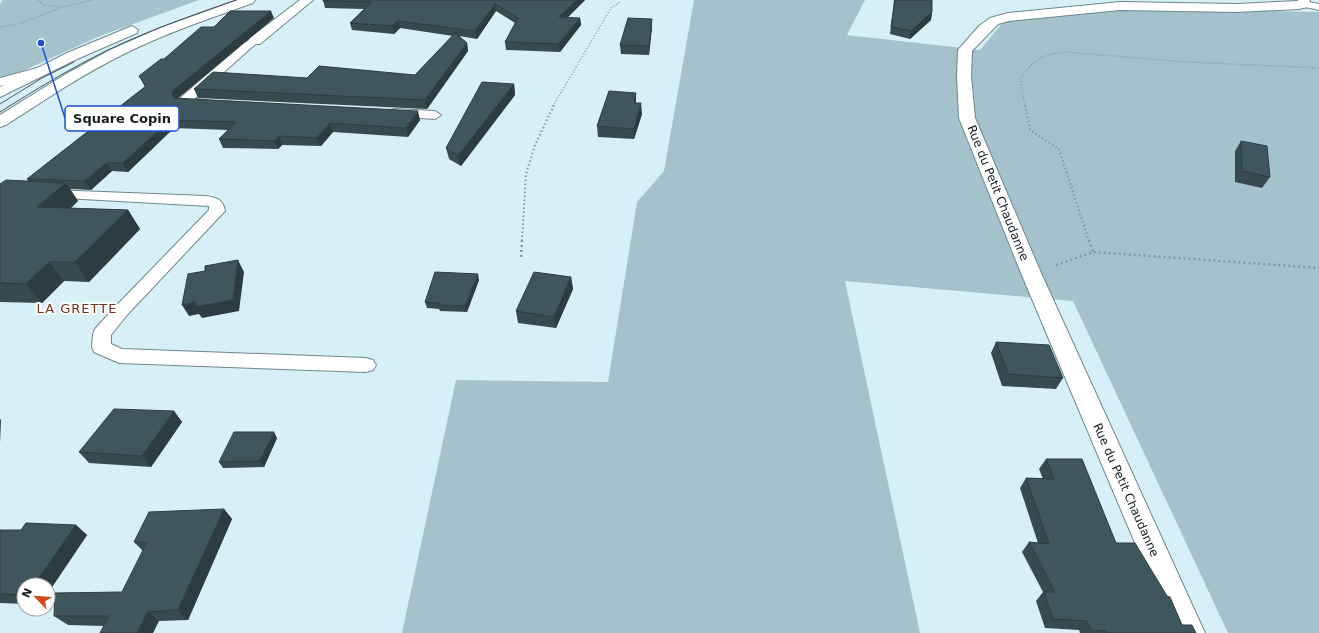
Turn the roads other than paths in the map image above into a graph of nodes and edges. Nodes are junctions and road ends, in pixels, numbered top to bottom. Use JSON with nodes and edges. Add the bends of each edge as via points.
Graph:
{"nodes":[{"id":1,"x":214,"y":0,"type":"edge"},
{"id":2,"x":249,"y":0,"type":"edge"},
{"id":3,"x":307,"y":0,"type":"edge"},
{"id":4,"x":1304,"y":2,"type":"edge"},
{"id":5,"x":1319,"y":7,"type":"edge"},
{"id":6,"x":166,"y":17,"type":"dead end"},
{"id":7,"x":147,"y":24,"type":"dead end"},
{"id":8,"x":255,"y":41,"type":"joint"},
{"id":9,"x":41,"y":71,"type":"junction"},
{"id":10,"x":0,"y":82,"type":"edge"},
{"id":11,"x":0,"y":93,"type":"edge"},
{"id":12,"x":214,"y":104,"type":"edge"},
{"id":13,"x":381,"y":113,"type":"edge"},
{"id":14,"x":435,"y":115,"type":"dead end"},
{"id":15,"x":0,"y":122,"type":"edge"},
{"id":16,"x":32,"y":193,"type":"edge"},
{"id":17,"x":366,"y":365,"type":"dead end"},
{"id":18,"x":1189,"y":633,"type":"edge"}],
"edges":[{"from":1,"to":6,"type":"street"},
{"from":2,"to":15,"type":"street","via":[[175,27],[115,53],[66,80]]},
{"from":3,"to":8,"type":"street"},
{"from":4,"to":5,"type":"lane"},
{"from":4,"to":18,"type":"street","name":"Rue du Petit Chaudanne","via":[[1236,8],[1120,6],[1008,17],[994,21],[965,50],[967,118],[1030,273]]},
{"from":7,"to":9,"type":"street"},
{"from":8,"to":12,"type":"lane","via":[[183,102]]},
{"from":9,"to":10,"type":"street"},
{"from":9,"to":11,"type":"street"},
{"from":13,"to":14,"type":"lane"},
{"from":16,"to":17,"type":"lane","via":[[206,200],[216,203],[217,212],[102,334],[102,347],[119,356]]}]}
